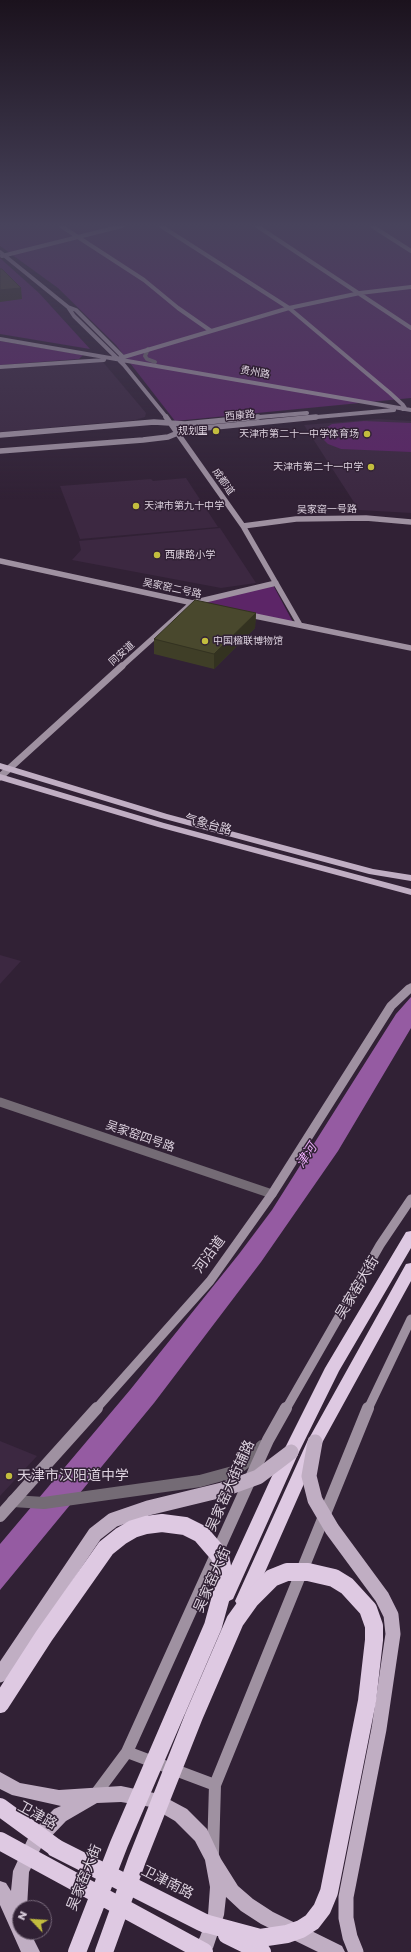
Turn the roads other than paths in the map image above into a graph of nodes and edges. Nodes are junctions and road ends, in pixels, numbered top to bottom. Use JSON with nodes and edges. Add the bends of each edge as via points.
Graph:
{"nodes":[{"id":1,"x":75,"y":317,"type":"edge"},
{"id":2,"x":84,"y":317,"type":"edge"},
{"id":3,"x":191,"y":317,"type":"edge"},
{"id":4,"x":258,"y":317,"type":"edge"},
{"id":5,"x":299,"y":317,"type":"edge"},
{"id":6,"x":395,"y":317,"type":"edge"},
{"id":7,"x":411,"y":328,"type":"edge"},
{"id":8,"x":210,"y":331,"type":"junction"},
{"id":9,"x":0,"y":336,"type":"edge"},
{"id":10,"x":0,"y":339,"type":"edge"},
{"id":11,"x":102,"y":345,"type":"junction"},
{"id":12,"x":148,"y":349,"type":"junction"},
{"id":13,"x":90,"y":351,"type":"junction"},
{"id":14,"x":112,"y":355,"type":"junction"},
{"id":15,"x":120,"y":358,"type":"junction"},
{"id":16,"x":155,"y":362,"type":"junction"},
{"id":17,"x":124,"y":365,"type":"junction"},
{"id":18,"x":0,"y":367,"type":"edge"},
{"id":19,"x":387,"y":406,"type":"junction"},
{"id":20,"x":403,"y":407,"type":"junction"},
{"id":21,"x":411,"y":407,"type":"edge"},
{"id":22,"x":171,"y":423,"type":"junction"},
{"id":23,"x":178,"y":432,"type":"junction"},
{"id":24,"x":0,"y":435,"type":"edge"},
{"id":25,"x":0,"y":452,"type":"edge"},
{"id":26,"x":411,"y":522,"type":"edge"},
{"id":27,"x":243,"y":526,"type":"junction"},
{"id":28,"x":0,"y":561,"type":"edge"},
{"id":29,"x":276,"y":583,"type":"junction"},
{"id":30,"x":192,"y":603,"type":"junction"},
{"id":31,"x":208,"y":606,"type":"edge"},
{"id":32,"x":239,"y":612,"type":"edge"},
{"id":33,"x":300,"y":625,"type":"junction"},
{"id":34,"x":411,"y":648,"type":"edge"},
{"id":35,"x":0,"y":766,"type":"edge"},
{"id":36,"x":10,"y":769,"type":"junction"},
{"id":37,"x":0,"y":777,"type":"edge"},
{"id":38,"x":411,"y":878,"type":"edge"},
{"id":39,"x":411,"y":892,"type":"edge"},
{"id":40,"x":411,"y":987,"type":"edge"},
{"id":41,"x":0,"y":1102,"type":"edge"},
{"id":42,"x":272,"y":1194,"type":"junction"},
{"id":43,"x":411,"y":1198,"type":"edge"},
{"id":44,"x":411,"y":1236,"type":"edge"},
{"id":45,"x":411,"y":1268,"type":"edge"},
{"id":46,"x":411,"y":1319,"type":"edge"},
{"id":47,"x":268,"y":1440,"type":"junction"},
{"id":48,"x":315,"y":1442,"type":"junction"},
{"id":49,"x":291,"y":1452,"type":"junction"},
{"id":50,"x":13,"y":1501,"type":"junction"},
{"id":51,"x":0,"y":1516,"type":"edge"},
{"id":52,"x":235,"y":1622,"type":"junction"},
{"id":53,"x":213,"y":1626,"type":"junction"},
{"id":54,"x":0,"y":1675,"type":"edge"},
{"id":55,"x":0,"y":1704,"type":"edge"},
{"id":56,"x":127,"y":1752,"type":"junction"},
{"id":57,"x":0,"y":1780,"type":"edge"},
{"id":58,"x":215,"y":1785,"type":"junction"},
{"id":59,"x":95,"y":1795,"type":"junction"},
{"id":60,"x":0,"y":1807,"type":"edge"},
{"id":61,"x":0,"y":1818,"type":"edge"},
{"id":62,"x":0,"y":1841,"type":"edge"},
{"id":63,"x":56,"y":1848,"type":"junction"},
{"id":64,"x":0,"y":1850,"type":"edge"},
{"id":65,"x":213,"y":1858,"type":"junction"},
{"id":66,"x":52,"y":1870,"type":"junction"},
{"id":67,"x":0,"y":1889,"type":"edge"},
{"id":68,"x":18,"y":1900,"type":"edge"},
{"id":69,"x":12,"y":1914,"type":"edge"},
{"id":70,"x":204,"y":1924,"type":"junction"},
{"id":71,"x":198,"y":1950,"type":"edge"},
{"id":72,"x":77,"y":1952,"type":"edge"},
{"id":73,"x":104,"y":1952,"type":"edge"},
{"id":74,"x":262,"y":1952,"type":"edge"},
{"id":75,"x":336,"y":1952,"type":"edge"},
{"id":76,"x":356,"y":1952,"type":"edge"}],
"edges":[{"from":1,"to":11,"type":"street","name":"成都道"},
{"from":2,"to":15,"type":"street","name":"成都道"},
{"from":3,"to":8,"type":"street"},
{"from":4,"to":8,"type":"street"},
{"from":5,"to":20,"type":"street"},
{"from":6,"to":7,"type":"street"},
{"from":8,"to":12,"type":"street"},
{"from":9,"to":13,"type":"street"},
{"from":10,"to":15,"type":"street","name":"贵州路"},
{"from":11,"to":13,"type":"street","via":[[99,349]]},
{"from":11,"to":14,"type":"street","name":"成都道"},
{"from":12,"to":15,"type":"street"},
{"from":12,"to":16,"type":"street","via":[[144,353],[145,356]]},
{"from":13,"to":14,"type":"street"},
{"from":14,"to":15,"type":"street","name":"成都道"},
{"from":15,"to":16,"type":"street","name":"贵州路"},
{"from":15,"to":17,"type":"street","name":"成都道"},
{"from":15,"to":19,"type":"street","name":"贵州路"},
{"from":16,"to":20,"type":"street","name":"贵州路"},
{"from":17,"to":18,"type":"street","via":[[99,360]]},
{"from":17,"to":22,"type":"street","name":"成都道"},
{"from":19,"to":20,"type":"street","name":"西康路"},
{"from":19,"to":22,"type":"street","name":"西康路","via":[[185,424]]},
{"from":20,"to":21,"type":"street","name":"贵州路"},
{"from":20,"to":23,"type":"street","name":"西康路"},
{"from":22,"to":23,"type":"street","name":"成都道"},
{"from":22,"to":24,"type":"street","name":"西康路","via":[[148,422]]},
{"from":23,"to":25,"type":"street","name":"西康路","via":[[168,437],[152,439]]},
{"from":23,"to":27,"type":"street","name":"成都道"},
{"from":26,"to":27,"type":"street","name":"吴家窑一号路","via":[[366,518],[296,519]]},
{"from":27,"to":29,"type":"street","name":"成都道"},
{"from":28,"to":30,"type":"street","name":"吴家窑二号路"},
{"from":29,"to":30,"type":"street","name":"同安道"},
{"from":29,"to":33,"type":"street","name":"成都道"},
{"from":30,"to":31,"type":"street","name":"吴家窑二号路"},
{"from":30,"to":36,"type":"street","name":"同安道"},
{"from":32,"to":33,"type":"street"},
{"from":33,"to":34,"type":"street"},
{"from":35,"to":36,"type":"main road","name":"气象台路"},
{"from":36,"to":37,"type":"street","name":"同安道"},
{"from":36,"to":38,"type":"main road","name":"气象台路","via":[[172,818],[372,872]]},
{"from":37,"to":39,"type":"main road","name":"气象台路","via":[[160,825]]},
{"from":40,"to":42,"type":"street","name":"河沿道","via":[[391,1006]]},
{"from":41,"to":42,"type":"street","name":"吴家窑四号路"},
{"from":42,"to":50,"type":"street","name":"河沿道","via":[[210,1280]]},
{"from":43,"to":47,"type":"street","name":"吴家窑大街辅路","via":[[336,1318]]},
{"from":44,"to":49,"type":"highway","name":"吴家窑大街","via":[[333,1368]]},
{"from":45,"to":48,"type":"highway"},
{"from":46,"to":58,"type":"street","via":[[359,1427]]},
{"from":47,"to":50,"type":"street","via":[[233,1472],[200,1481],[44,1503]]},
{"from":47,"to":56,"type":"street","name":"吴家窑大街辅路"},
{"from":48,"to":52,"type":"highway","bridge":true},
{"from":48,"to":76,"type":"main road","bridge":true,"via":[[309,1476],[315,1500],[332,1529],[382,1597],[391,1615],[393,1634],[379,1729],[346,1897],[346,1918]]},
{"from":49,"to":53,"type":"highway","name":"吴家窑大街","bridge":true},
{"from":49,"to":54,"type":"main road","bridge":true,"via":[[258,1477],[222,1490],[148,1508],[113,1520],[95,1534]]},
{"from":50,"to":51,"type":"street","name":"河沿道"},
{"from":52,"to":70,"type":"highway","bridge":true,"via":[[250,1600],[272,1578],[287,1572],[308,1572],[334,1578],[357,1595],[368,1610],[374,1626],[374,1640],[367,1701],[355,1768],[334,1874],[322,1909],[312,1922],[302,1929],[273,1937],[260,1938]]},
{"from":52,"to":73,"type":"highway","bridge":true,"via":[[142,1846]]},
{"from":53,"to":55,"type":"highway","bridge":true,"via":[[225,1582],[220,1556],[211,1544],[201,1534],[185,1526],[162,1523],[133,1529],[106,1548]]},
{"from":53,"to":72,"type":"highway","name":"吴家窑大街","bridge":true,"via":[[122,1837]]},
{"from":56,"to":58,"type":"street"},
{"from":56,"to":59,"type":"street","name":"吴家窑大街辅路"},
{"from":57,"to":59,"type":"main road","via":[[18,1790],[59,1798]]},
{"from":58,"to":65,"type":"street"},
{"from":59,"to":65,"type":"main road","via":[[121,1794],[153,1800],[181,1815],[201,1836]]},
{"from":59,"to":68,"type":"main road","via":[[60,1815],[36,1840],[21,1871]]},
{"from":60,"to":63,"type":"highway","bridge":true},
{"from":61,"to":63,"type":"highway","name":"卫津路","bridge":true},
{"from":62,"to":66,"type":"highway","bridge":true},
{"from":63,"to":70,"type":"highway","name":"卫津南路","bridge":true},
{"from":64,"to":66,"type":"highway","bridge":true},
{"from":65,"to":71,"type":"main road","via":[[218,1887],[216,1915],[207,1942]]},
{"from":65,"to":75,"type":"main road","via":[[232,1892],[247,1906]]},
{"from":66,"to":71,"type":"highway","bridge":true},
{"from":67,"to":69,"type":"main road"},
{"from":70,"to":74,"type":"highway","name":"卫津南路","bridge":true}]}
